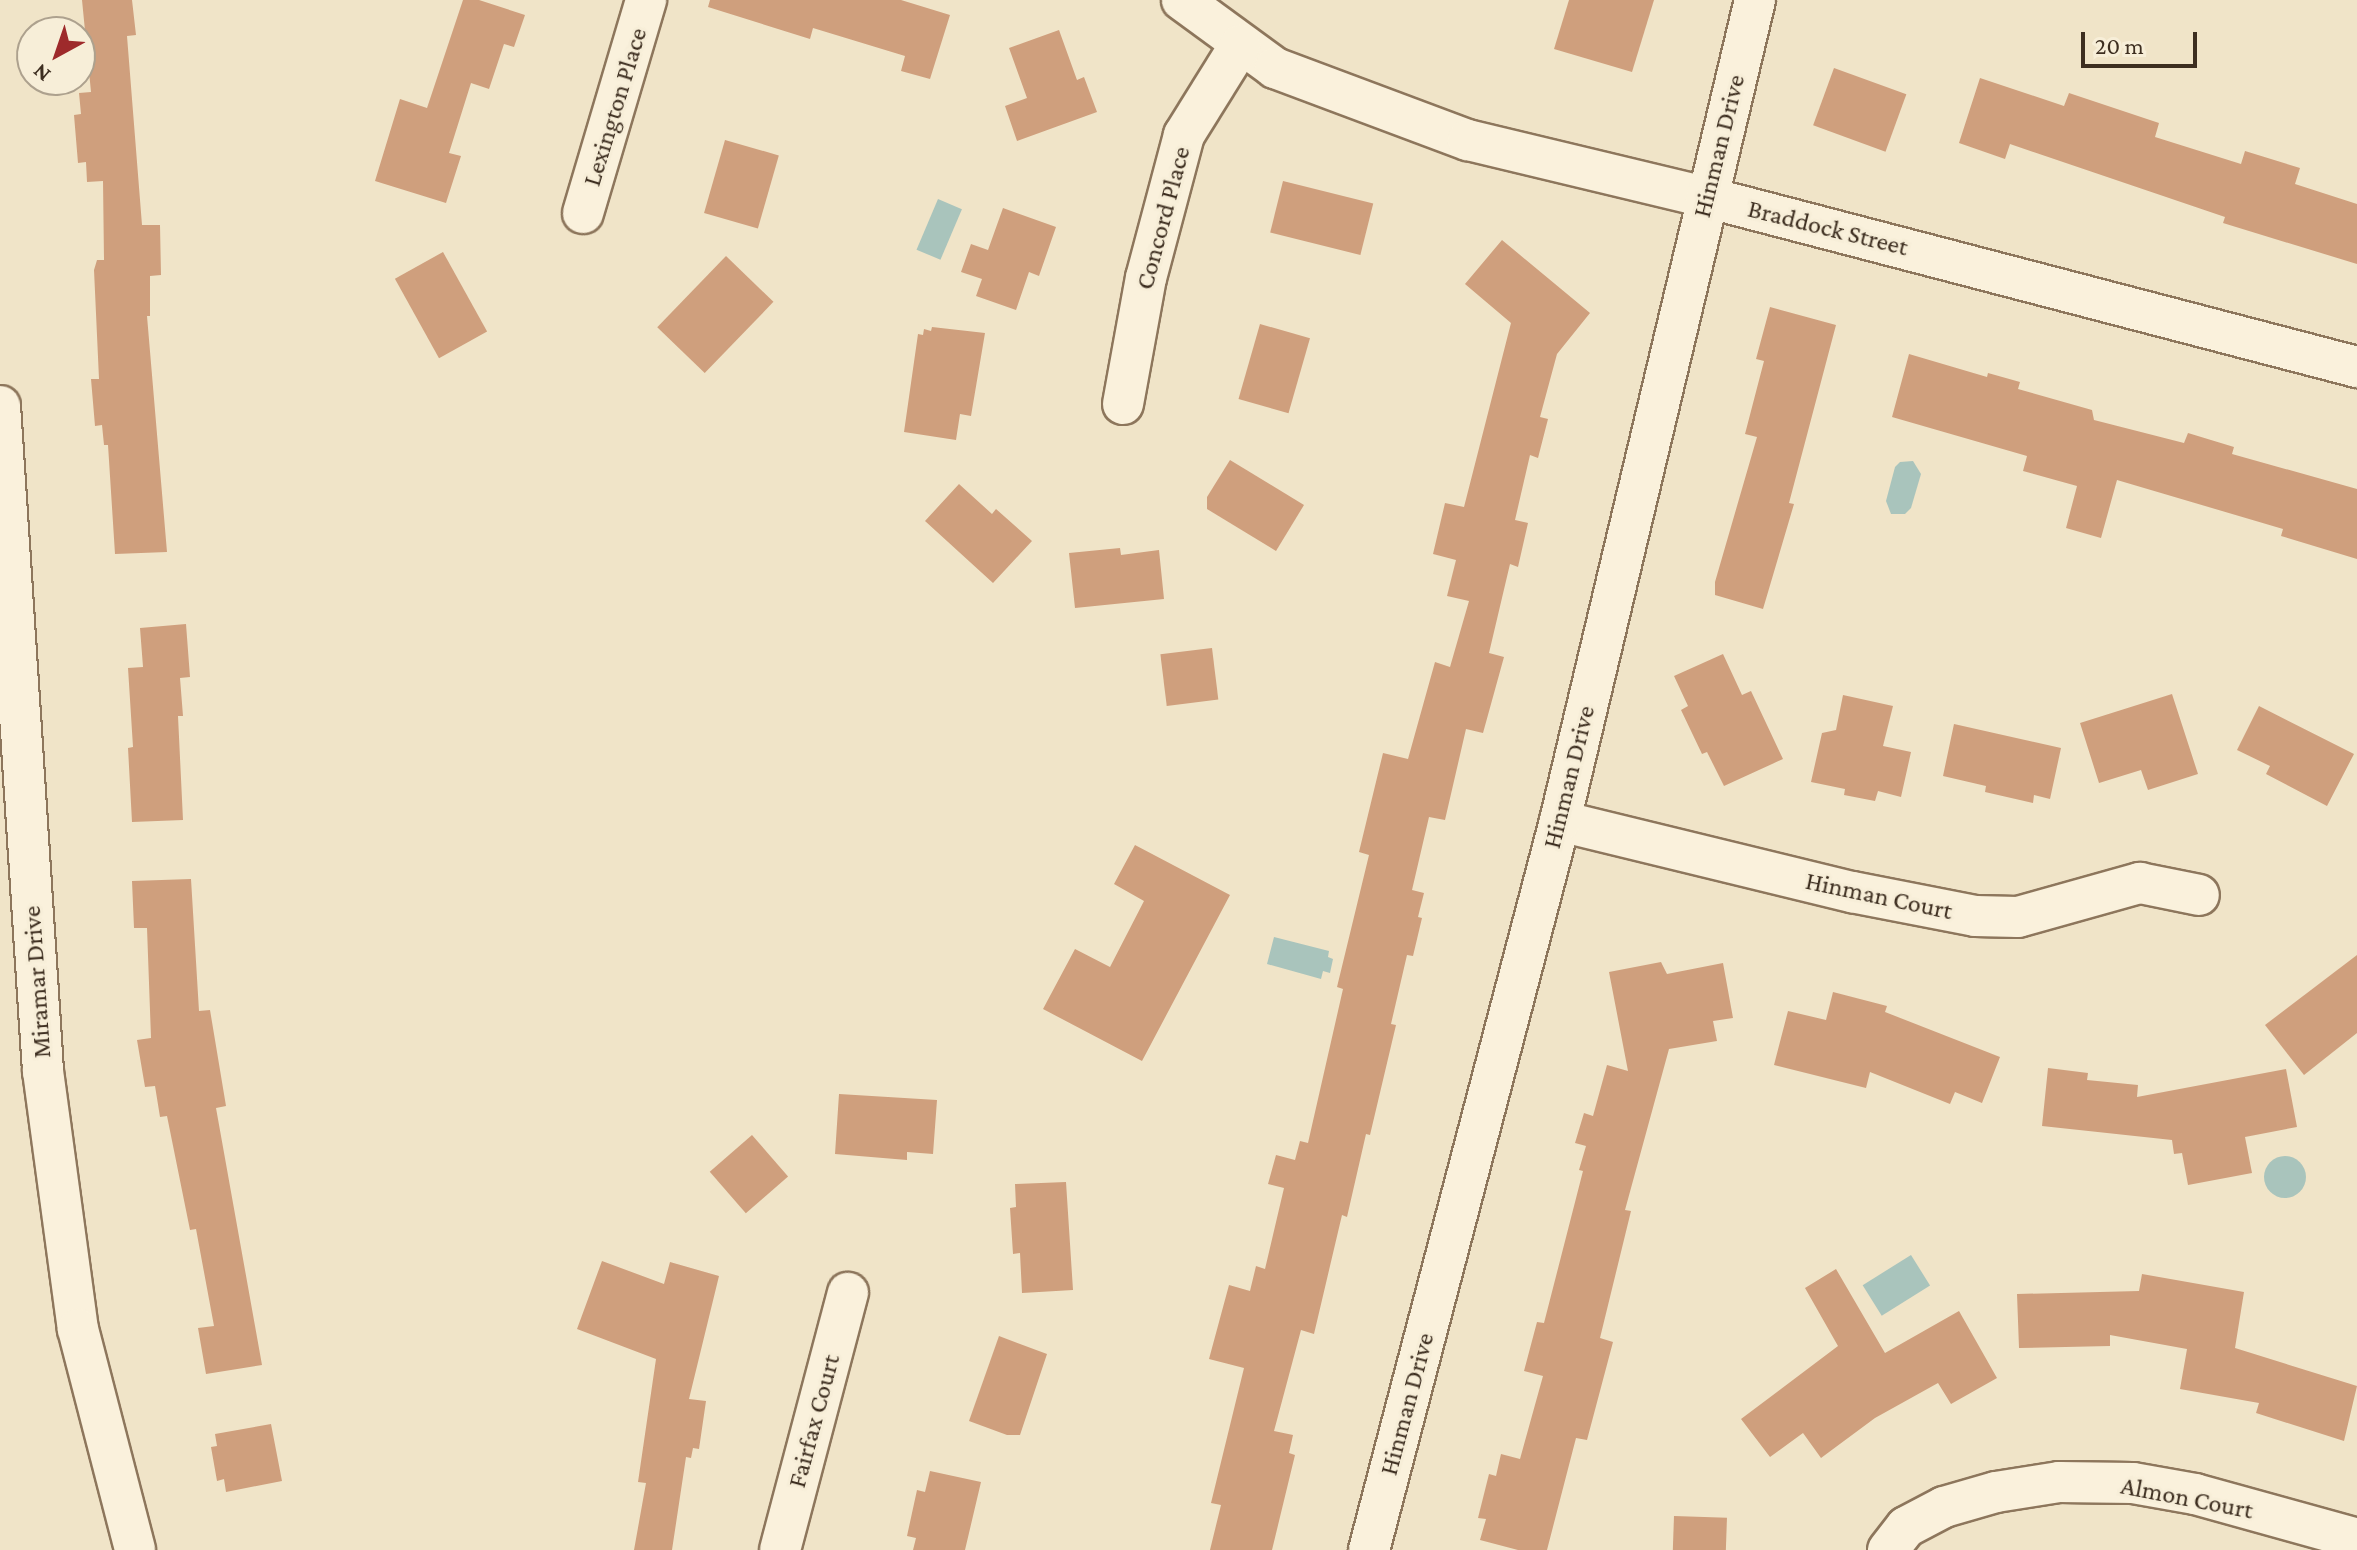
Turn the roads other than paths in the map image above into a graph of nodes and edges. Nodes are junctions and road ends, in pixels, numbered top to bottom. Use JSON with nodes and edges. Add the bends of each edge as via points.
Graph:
{"nodes":[{"id":1,"x":646,"y":0,"type":"edge"},
{"id":2,"x":1182,"y":0,"type":"edge"},
{"id":3,"x":1755,"y":0,"type":"edge"},
{"id":4,"x":1240,"y":45,"type":"junction"},
{"id":5,"x":1706,"y":197,"type":"junction"},
{"id":6,"x":583,"y":213,"type":"dead end"},
{"id":7,"x":2357,"y":367,"type":"edge"},
{"id":8,"x":1123,"y":404,"type":"dead end"},
{"id":9,"x":0,"y":406,"type":"edge"},
{"id":10,"x":1560,"y":821,"type":"junction"},
{"id":11,"x":2199,"y":895,"type":"dead end"},
{"id":12,"x":848,"y":1293,"type":"dead end"},
{"id":13,"x":2357,"y":1539,"type":"edge"},
{"id":14,"x":135,"y":1550,"type":"edge"},
{"id":15,"x":780,"y":1550,"type":"edge"},
{"id":16,"x":1369,"y":1550,"type":"edge"},
{"id":17,"x":1888,"y":1550,"type":"edge"}],
"edges":[{"from":1,"to":6,"type":"street","name":"Lexington Place"},
{"from":2,"to":4,"type":"street","name":"Braddock Street"},
{"from":3,"to":5,"type":"street","name":"Hinman Drive"},
{"from":4,"to":5,"type":"street","name":"Braddock Street","via":[[1275,68],[1468,140]]},
{"from":4,"to":8,"type":"street","name":"Concord Place","via":[[1184,135],[1146,278]]},
{"from":5,"to":7,"type":"street","name":"Braddock Street"},
{"from":5,"to":10,"type":"street","name":"Hinman Drive"},
{"from":9,"to":14,"type":"street","name":"Miramar Drive","via":[[43,1071],[78,1329]]},
{"from":10,"to":11,"type":"street","name":"Hinman Court","via":[[1963,915],[2018,917],[2140,883]]},
{"from":10,"to":16,"type":"street","name":"Hinman Drive"},
{"from":12,"to":15,"type":"street","name":"Fairfax Court"},
{"from":13,"to":17,"type":"street","name":"Almon Court","via":[[2195,1494],[2133,1483],[2059,1482],[1944,1507],[1906,1527]]}]}
